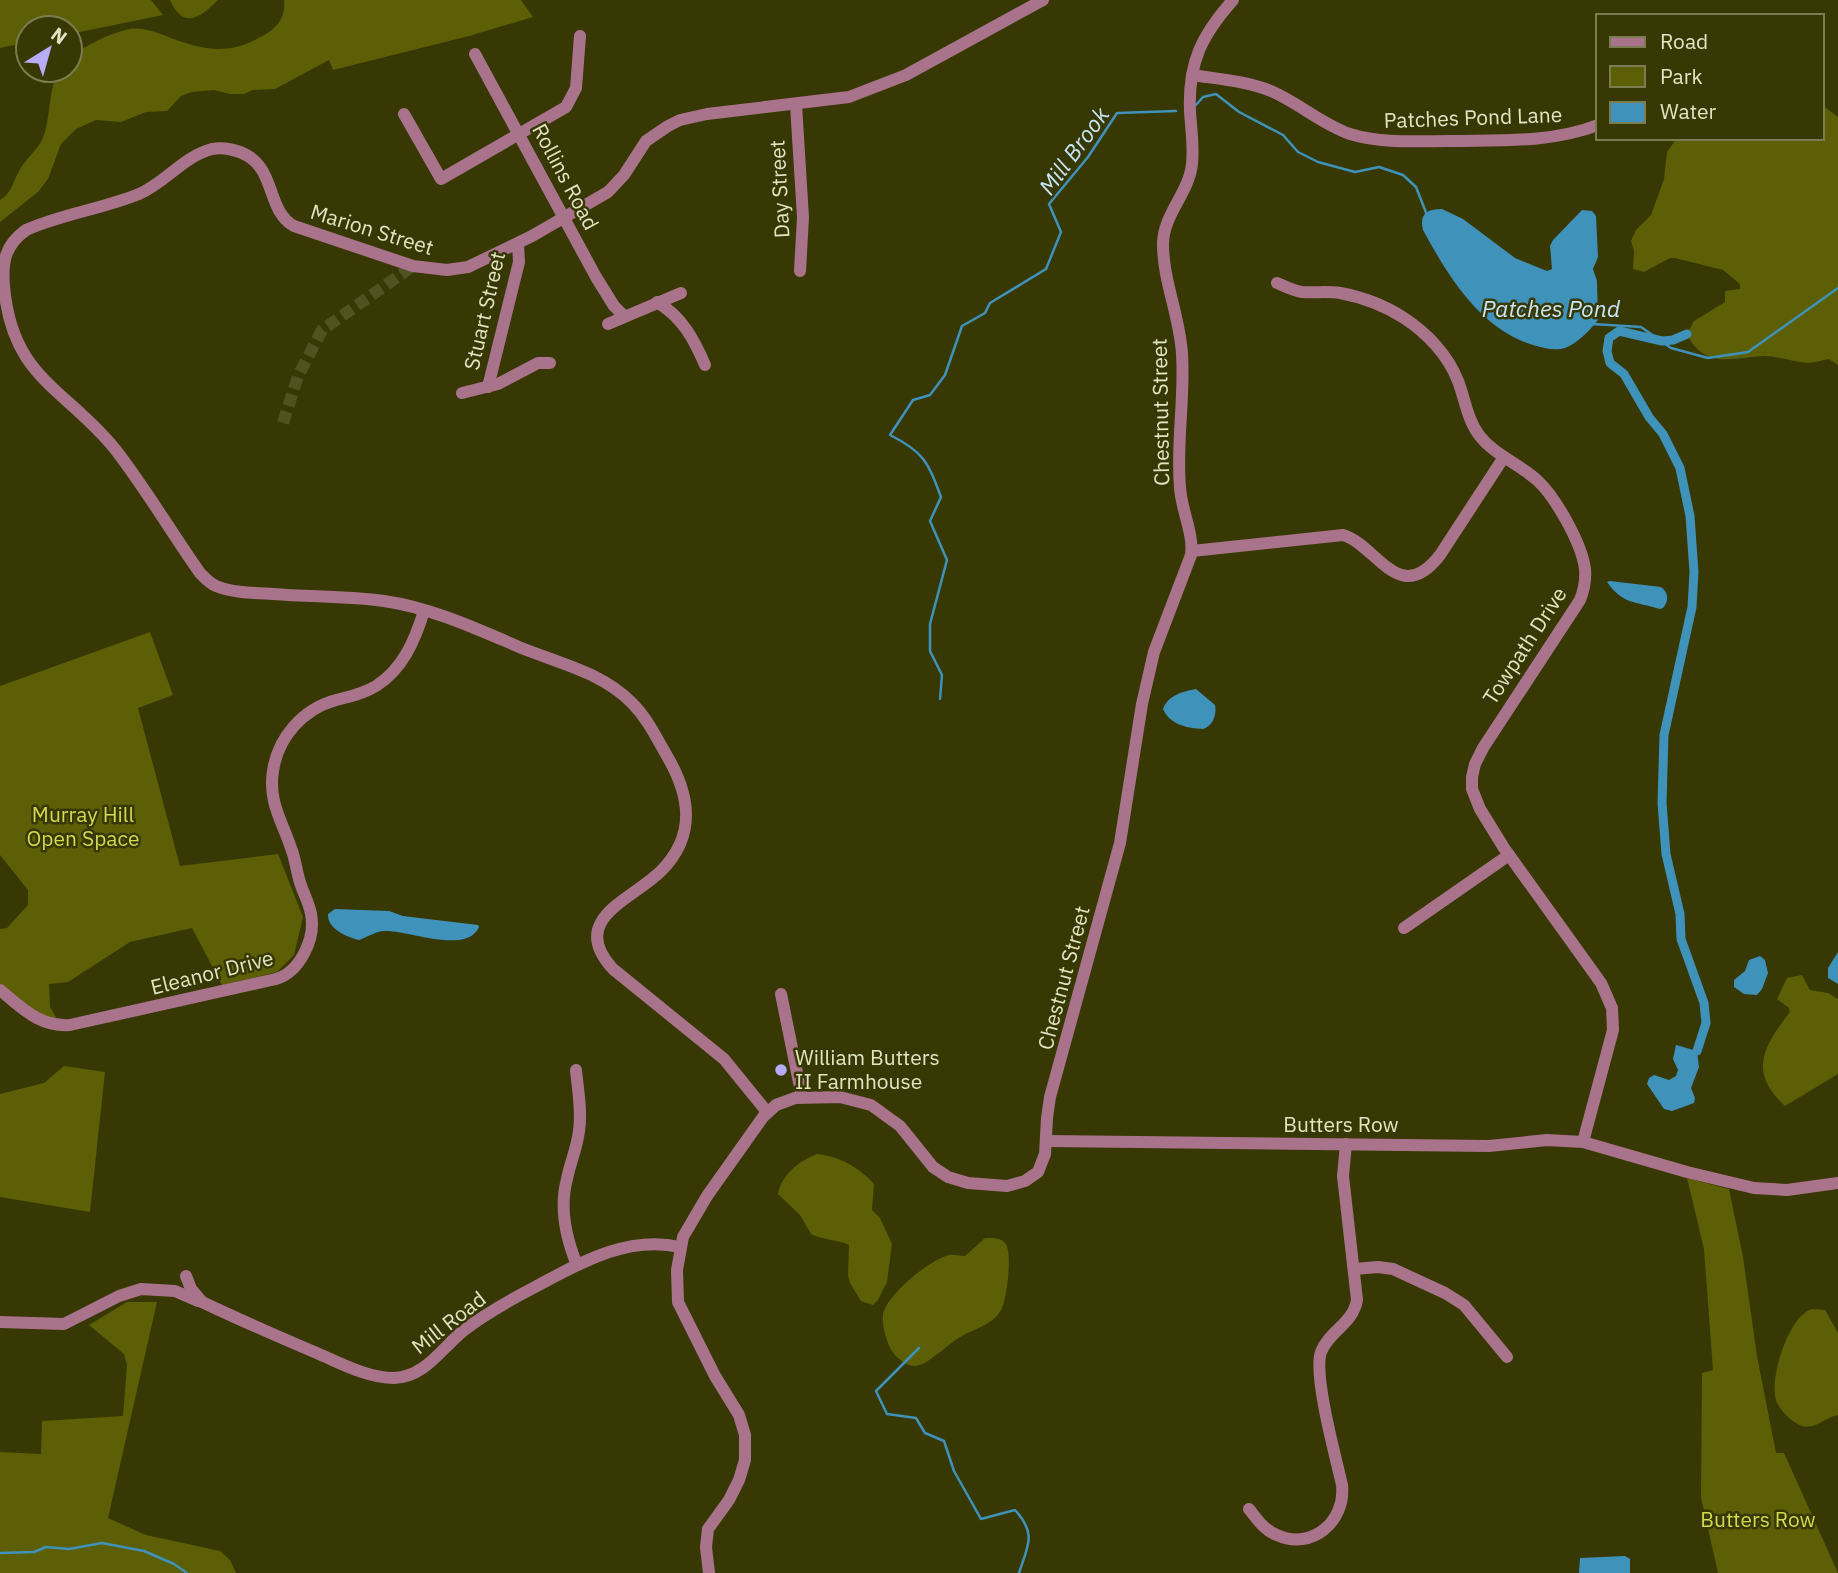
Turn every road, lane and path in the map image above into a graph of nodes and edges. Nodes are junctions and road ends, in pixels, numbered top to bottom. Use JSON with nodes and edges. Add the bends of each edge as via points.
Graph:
{"nodes":[{"id":1,"x":1043,"y":0,"type":"edge"},
{"id":2,"x":1233,"y":0,"type":"edge"},
{"id":3,"x":580,"y":36,"type":"dead end"},
{"id":4,"x":475,"y":54,"type":"dead end"},
{"id":5,"x":1192,"y":75,"type":"junction"},
{"id":6,"x":796,"y":104,"type":"junction"},
{"id":7,"x":404,"y":114,"type":"dead end"},
{"id":8,"x":1596,"y":126,"type":"edge"},
{"id":9,"x":520,"y":135,"type":"junction"},
{"id":10,"x":565,"y":218,"type":"junction"},
{"id":11,"x":518,"y":244,"type":"junction"},
{"id":12,"x":800,"y":271,"type":"dead end"},
{"id":13,"x":1277,"y":283,"type":"dead end"},
{"id":14,"x":681,"y":293,"type":"dead end"},
{"id":15,"x":657,"y":302,"type":"junction"},
{"id":16,"x":624,"y":316,"type":"junction"},
{"id":17,"x":608,"y":324,"type":"dead end"},
{"id":18,"x":550,"y":363,"type":"dead end"},
{"id":19,"x":705,"y":365,"type":"dead end"},
{"id":20,"x":488,"y":387,"type":"junction"},
{"id":21,"x":462,"y":393,"type":"dead end"},
{"id":22,"x":1504,"y":457,"type":"junction"},
{"id":23,"x":1192,"y":551,"type":"junction"},
{"id":24,"x":424,"y":611,"type":"junction"},
{"id":25,"x":1509,"y":855,"type":"junction"},
{"id":26,"x":1404,"y":928,"type":"dead end"},
{"id":27,"x":0,"y":990,"type":"edge"},
{"id":28,"x":781,"y":994,"type":"dead end"},
{"id":29,"x":576,"y":1070,"type":"dead end"},
{"id":30,"x":802,"y":1097,"type":"junction"},
{"id":31,"x":767,"y":1112,"type":"junction"},
{"id":32,"x":1047,"y":1141,"type":"junction"},
{"id":33,"x":1583,"y":1142,"type":"junction"},
{"id":34,"x":1346,"y":1144,"type":"junction"},
{"id":35,"x":1838,"y":1183,"type":"edge"},
{"id":36,"x":680,"y":1247,"type":"junction"},
{"id":37,"x":577,"y":1265,"type":"junction"},
{"id":38,"x":1354,"y":1269,"type":"junction"},
{"id":39,"x":186,"y":1276,"type":"dead end"},
{"id":40,"x":202,"y":1302,"type":"junction"},
{"id":41,"x":0,"y":1322,"type":"edge"},
{"id":42,"x":1507,"y":1357,"type":"dead end"},
{"id":43,"x":1249,"y":1509,"type":"dead end"},
{"id":44,"x":709,"y":1573,"type":"edge"}],
"edges":[{"from":1,"to":6,"type":"street","name":"Marion Street","via":[[884,85],[844,99]]},
{"from":2,"to":5,"type":"street","name":"Chestnut Street","via":[[1205,34]]},
{"from":3,"to":9,"type":"street","via":[[573,96],[562,110]]},
{"from":4,"to":9,"type":"street","name":"Rollins Road"},
{"from":5,"to":8,"type":"street","name":"Patches Pond Lane","via":[[1264,89],[1328,125],[1375,140],[1521,140],[1570,135]]},
{"from":5,"to":23,"type":"street","name":"Chestnut Street","via":[[1191,170],[1163,241],[1181,340],[1184,394],[1179,485]]},
{"from":6,"to":10,"type":"street","name":"Marion Street","via":[[680,120],[646,141],[608,192]]},
{"from":6,"to":12,"type":"street","name":"Day Street","via":[[803,217]]},
{"from":7,"to":9,"type":"street","via":[[440,179]]},
{"from":9,"to":10,"type":"street","name":"Rollins Road"},
{"from":10,"to":11,"type":"street","name":"Marion Street"},
{"from":10,"to":16,"type":"street","name":"Rollins Road","via":[[596,277]]},
{"from":11,"to":20,"type":"street","name":"Stuart Street","via":[[519,262]]},
{"from":11,"to":24,"type":"street","name":"Marion Street","via":[[457,270],[413,266],[288,223],[260,165],[243,153],[218,148],[195,156],[142,192],[26,230],[5,255],[10,319],[21,351],[41,378],[114,448],[194,565],[213,584],[233,591],[378,601]]},
{"from":13,"to":22,"type":"street","name":"Towpath Drive","via":[[1301,291],[1363,298],[1415,326],[1452,369],[1478,435]]},
{"from":14,"to":15,"type":"street"},
{"from":15,"to":16,"type":"street"},
{"from":15,"to":19,"type":"street","via":[[685,326]]},
{"from":16,"to":17,"type":"street"},
{"from":18,"to":20,"type":"street","via":[[533,365]]},
{"from":20,"to":21,"type":"street"},
{"from":22,"to":23,"type":"street","via":[[1440,555],[1414,574],[1386,569],[1358,542],[1338,535]]},
{"from":22,"to":25,"type":"street","name":"Towpath Drive","via":[[1549,493],[1579,549],[1585,574],[1578,605],[1472,771],[1475,800]]},
{"from":23,"to":32,"type":"street","name":"Chestnut Street","via":[[1148,677],[1124,822],[1051,1097]]},
{"from":24,"to":27,"type":"street","name":"Eleanor Drive","via":[[412,645],[388,677],[361,694],[311,710],[291,729],[277,754],[272,800],[312,919],[304,953],[293,970],[276,979],[63,1026],[34,1018]]},
{"from":24,"to":31,"type":"street","via":[[601,680],[632,704],[648,724],[683,786],[687,806],[683,833],[660,872],[604,917],[598,946],[620,975],[724,1059]]},
{"from":25,"to":26,"type":"street"},
{"from":25,"to":33,"type":"street","name":"Towpath Drive","via":[[1601,983],[1612,1008],[1613,1030]]},
{"from":28,"to":30,"type":"street"},
{"from":29,"to":37,"type":"street","via":[[579,1129],[564,1209]]},
{"from":30,"to":31,"type":"street","name":"Chestnut Street"},
{"from":30,"to":32,"type":"street","name":"Chestnut Street","via":[[839,1097],[871,1105],[900,1126],[940,1173],[968,1183],[1007,1186],[1025,1181],[1042,1165]]},
{"from":31,"to":36,"type":"street","via":[[706,1196]]},
{"from":32,"to":34,"type":"street","name":"Butters Row"},
{"from":33,"to":34,"type":"street","name":"Butters Row"},
{"from":33,"to":35,"type":"street","name":"Butters Row","via":[[1754,1188],[1787,1190]]},
{"from":34,"to":38,"type":"street","via":[[1343,1176]]},
{"from":36,"to":37,"type":"street","name":"Mill Road","via":[[627,1247]]},
{"from":36,"to":44,"type":"street","via":[[679,1305],[736,1409],[745,1435],[739,1480],[708,1529]]},
{"from":37,"to":40,"type":"street","name":"Mill Road","via":[[478,1320],[422,1369],[400,1377],[358,1370]]},
{"from":38,"to":42,"type":"street","via":[[1393,1269],[1445,1293],[1464,1305]]},
{"from":38,"to":43,"type":"street","via":[[1354,1312],[1325,1344],[1319,1366],[1342,1485],[1338,1513],[1325,1530],[1298,1540],[1269,1531]]},
{"from":39,"to":40,"type":"street"},
{"from":40,"to":41,"type":"street","name":"Mill Road","via":[[176,1291],[149,1289],[119,1296],[64,1325]]}]}
